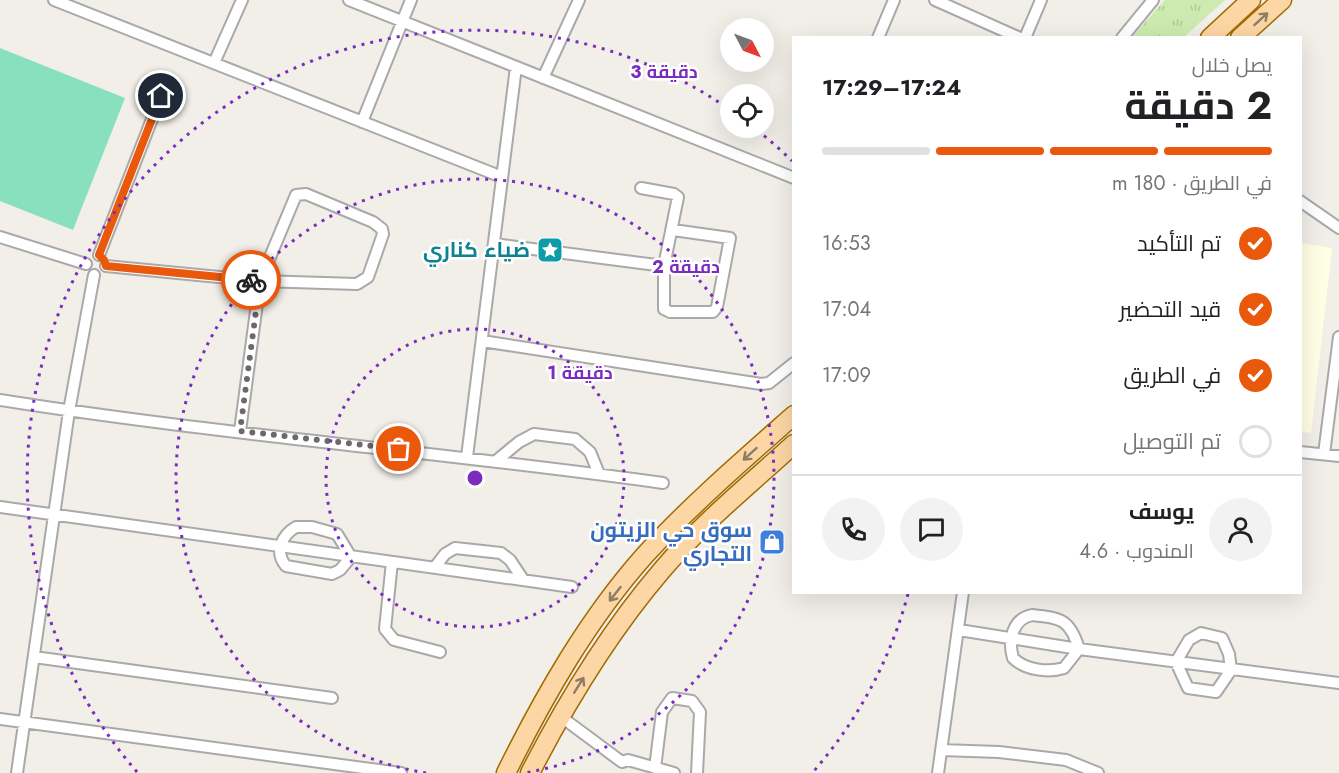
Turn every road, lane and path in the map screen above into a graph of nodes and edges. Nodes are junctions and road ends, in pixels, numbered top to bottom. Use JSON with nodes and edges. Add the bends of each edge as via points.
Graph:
{"nodes":[{"id":1,"x":54,"y":0,"type":"edge"},
{"id":2,"x":242,"y":0,"type":"edge"},
{"id":3,"x":349,"y":0,"type":"edge"},
{"id":4,"x":411,"y":0,"type":"edge"},
{"id":5,"x":579,"y":0,"type":"edge"},
{"id":6,"x":894,"y":0,"type":"edge"},
{"id":7,"x":935,"y":0,"type":"edge"},
{"id":8,"x":1041,"y":0,"type":"edge"},
{"id":9,"x":1153,"y":0,"type":"edge"},
{"id":10,"x":1251,"y":0,"type":"edge"},
{"id":11,"x":1282,"y":0,"type":"edge"},
{"id":12,"x":401,"y":22,"type":"junction"},
{"id":13,"x":879,"y":36,"type":"edge"},
{"id":14,"x":1016,"y":36,"type":"edge"},
{"id":15,"x":1026,"y":36,"type":"edge"},
{"id":16,"x":1124,"y":36,"type":"edge"},
{"id":17,"x":1212,"y":36,"type":"edge"},
{"id":18,"x":1242,"y":36,"type":"edge"},
{"id":19,"x":214,"y":63,"type":"junction"},
{"id":20,"x":516,"y":67,"type":"junction"},
{"id":21,"x":543,"y":78,"type":"junction"},
{"id":22,"x":161,"y":96,"type":"dead end"},
{"id":23,"x":362,"y":122,"type":"junction"},
{"id":24,"x":502,"y":177,"type":"junction"},
{"id":25,"x":792,"y":177,"type":"edge"},
{"id":26,"x":641,"y":188,"type":"dead end"},
{"id":27,"x":1302,"y":202,"type":"edge"},
{"id":28,"x":1339,"y":228,"type":"edge"},
{"id":29,"x":673,"y":230,"type":"junction"},
{"id":30,"x":0,"y":237,"type":"edge"},
{"id":31,"x":494,"y":244,"type":"junction"},
{"id":32,"x":99,"y":255,"type":"junction"},
{"id":33,"x":86,"y":264,"type":"junction"},
{"id":34,"x":106,"y":266,"type":"junction"},
{"id":35,"x":664,"y":266,"type":"junction"},
{"id":36,"x":94,"y":275,"type":"junction"},
{"id":37,"x":260,"y":281,"type":"junction"},
{"id":38,"x":1339,"y":337,"type":"edge"},
{"id":39,"x":482,"y":341,"type":"junction"},
{"id":40,"x":792,"y":365,"type":"edge"},
{"id":41,"x":0,"y":400,"type":"edge"},
{"id":42,"x":69,"y":411,"type":"junction"},
{"id":43,"x":792,"y":417,"type":"edge"},
{"id":44,"x":240,"y":431,"type":"junction"},
{"id":45,"x":792,"y":446,"type":"edge"},
{"id":46,"x":1302,"y":452,"type":"edge"},
{"id":47,"x":1324,"y":454,"type":"junction"},
{"id":48,"x":1339,"y":456,"type":"edge"},
{"id":49,"x":467,"y":457,"type":"junction"},
{"id":50,"x":496,"y":461,"type":"junction"},
{"id":51,"x":599,"y":474,"type":"junction"},
{"id":52,"x":663,"y":483,"type":"dead end"},
{"id":53,"x":0,"y":507,"type":"edge"},
{"id":54,"x":54,"y":516,"type":"junction"},
{"id":55,"x":280,"y":546,"type":"junction"},
{"id":56,"x":351,"y":557,"type":"junction"},
{"id":57,"x":392,"y":562,"type":"junction"},
{"id":58,"x":435,"y":567,"type":"junction"},
{"id":59,"x":522,"y":578,"type":"junction"},
{"id":60,"x":572,"y":587,"type":"dead end"},
{"id":61,"x":963,"y":594,"type":"edge"},
{"id":62,"x":959,"y":630,"type":"junction"},
{"id":63,"x":1011,"y":637,"type":"junction"},
{"id":64,"x":1079,"y":649,"type":"junction"},
{"id":65,"x":440,"y":652,"type":"dead end"},
{"id":66,"x":34,"y":657,"type":"junction"},
{"id":67,"x":1176,"y":662,"type":"junction"},
{"id":68,"x":1231,"y":670,"type":"junction"},
{"id":69,"x":1339,"y":683,"type":"edge"},
{"id":70,"x":332,"y":698,"type":"dead end"},
{"id":71,"x":560,"y":716,"type":"junction"},
{"id":72,"x":0,"y":719,"type":"edge"},
{"id":73,"x":24,"y":723,"type":"junction"},
{"id":74,"x":941,"y":750,"type":"junction"},
{"id":75,"x":622,"y":762,"type":"junction"},
{"id":76,"x":655,"y":768,"type":"junction"},
{"id":77,"x":17,"y":773,"type":"edge"},
{"id":78,"x":401,"y":773,"type":"edge"},
{"id":79,"x":506,"y":773,"type":"edge"},
{"id":80,"x":530,"y":773,"type":"edge"},
{"id":81,"x":617,"y":773,"type":"edge"},
{"id":82,"x":674,"y":773,"type":"edge"},
{"id":83,"x":697,"y":773,"type":"edge"},
{"id":84,"x":938,"y":773,"type":"edge"},
{"id":85,"x":1098,"y":773,"type":"edge"}],
"edges":[{"from":1,"to":19,"type":"street"},
{"from":2,"to":19,"type":"street"},
{"from":3,"to":12,"type":"street"},
{"from":4,"to":12,"type":"street"},
{"from":5,"to":21,"type":"street"},
{"from":6,"to":13,"type":"street"},
{"from":7,"to":14,"type":"street"},
{"from":8,"to":15,"type":"street"},
{"from":9,"to":16,"type":"street"},
{"from":10,"to":17,"type":"main road"},
{"from":18,"to":11,"type":"main road","one_way":true},
{"from":12,"to":20,"type":"street"},
{"from":12,"to":23,"type":"street"},
{"from":19,"to":23,"type":"street"},
{"from":20,"to":21,"type":"street"},
{"from":20,"to":24,"type":"street"},
{"from":21,"to":25,"type":"street"},
{"from":22,"to":32,"type":"street"},
{"from":23,"to":24,"type":"street"},
{"from":24,"to":31,"type":"street"},
{"from":26,"to":29,"type":"street","via":[[677,195]]},
{"from":27,"to":28,"type":"street"},
{"from":29,"to":35,"type":"street","via":[[668,235]]},
{"from":29,"to":35,"type":"street","via":[[730,238],[716,310],[665,310]]},
{"from":30,"to":33,"type":"street"},
{"from":31,"to":35,"type":"street"},
{"from":31,"to":39,"type":"street"},
{"from":32,"to":33,"type":"street","via":[[90,257]]},
{"from":32,"to":34,"type":"street"},
{"from":33,"to":36,"type":"street","via":[[87,271]]},
{"from":34,"to":36,"type":"street","via":[[102,274]]},
{"from":34,"to":37,"type":"street"},
{"from":36,"to":42,"type":"street"},
{"from":37,"to":37,"type":"street","via":[[360,283],[368,276],[382,229],[299,193],[293,199]]},
{"from":37,"to":44,"type":"street"},
{"from":38,"to":47,"type":"street"},
{"from":39,"to":40,"type":"street","via":[[761,384],[770,383]]},
{"from":39,"to":49,"type":"street"},
{"from":41,"to":42,"type":"street"},
{"from":42,"to":44,"type":"street"},
{"from":42,"to":54,"type":"street"},
{"from":43,"to":79,"type":"main road","one_way":true,"via":[[688,511],[644,557],[572,654]]},
{"from":44,"to":49,"type":"street"},
{"from":71,"to":45,"type":"main road","one_way":true,"via":[[620,624],[662,570]]},
{"from":46,"to":47,"type":"street"},
{"from":47,"to":48,"type":"street"},
{"from":49,"to":50,"type":"street"},
{"from":50,"to":51,"type":"street"},
{"from":50,"to":51,"type":"street","via":[[534,434],[574,439],[590,452]]},
{"from":51,"to":52,"type":"street"},
{"from":53,"to":54,"type":"street"},
{"from":54,"to":55,"type":"street"},
{"from":54,"to":66,"type":"street"},
{"from":55,"to":56,"type":"street"},
{"from":55,"to":56,"type":"street","via":[[292,529],[312,527],[337,534]]},
{"from":55,"to":56,"type":"street","via":[[286,566],[313,573],[336,573]]},
{"from":56,"to":57,"type":"street"},
{"from":57,"to":58,"type":"street"},
{"from":57,"to":65,"type":"street","via":[[385,629],[394,640]]},
{"from":58,"to":59,"type":"street"},
{"from":58,"to":59,"type":"street","via":[[455,548],[501,553]]},
{"from":59,"to":60,"type":"street"},
{"from":61,"to":62,"type":"street"},
{"from":62,"to":63,"type":"street"},
{"from":62,"to":74,"type":"street"},
{"from":63,"to":64,"type":"street"},
{"from":63,"to":64,"type":"street","via":[[1024,618],[1056,618],[1071,629]]},
{"from":63,"to":64,"type":"street","via":[[1013,658],[1031,668],[1064,668]]},
{"from":64,"to":67,"type":"street"},
{"from":66,"to":70,"type":"street"},
{"from":66,"to":73,"type":"street"},
{"from":67,"to":68,"type":"street"},
{"from":67,"to":68,"type":"street","via":[[1183,683],[1193,690],[1216,692]]},
{"from":67,"to":68,"type":"street","via":[[1189,640],[1202,633],[1226,643]]},
{"from":68,"to":69,"type":"street"},
{"from":71,"to":75,"type":"street"},
{"from":71,"to":80,"type":"main road"},
{"from":72,"to":73,"type":"street"},
{"from":73,"to":77,"type":"street"},
{"from":73,"to":78,"type":"street"},
{"from":74,"to":84,"type":"street"},
{"from":74,"to":85,"type":"street","via":[[1066,760]]},
{"from":75,"to":76,"type":"street"},
{"from":75,"to":81,"type":"street"},
{"from":76,"to":82,"type":"street"},
{"from":76,"to":83,"type":"street","via":[[664,706],[672,698],[692,701],[700,712]]}]}
